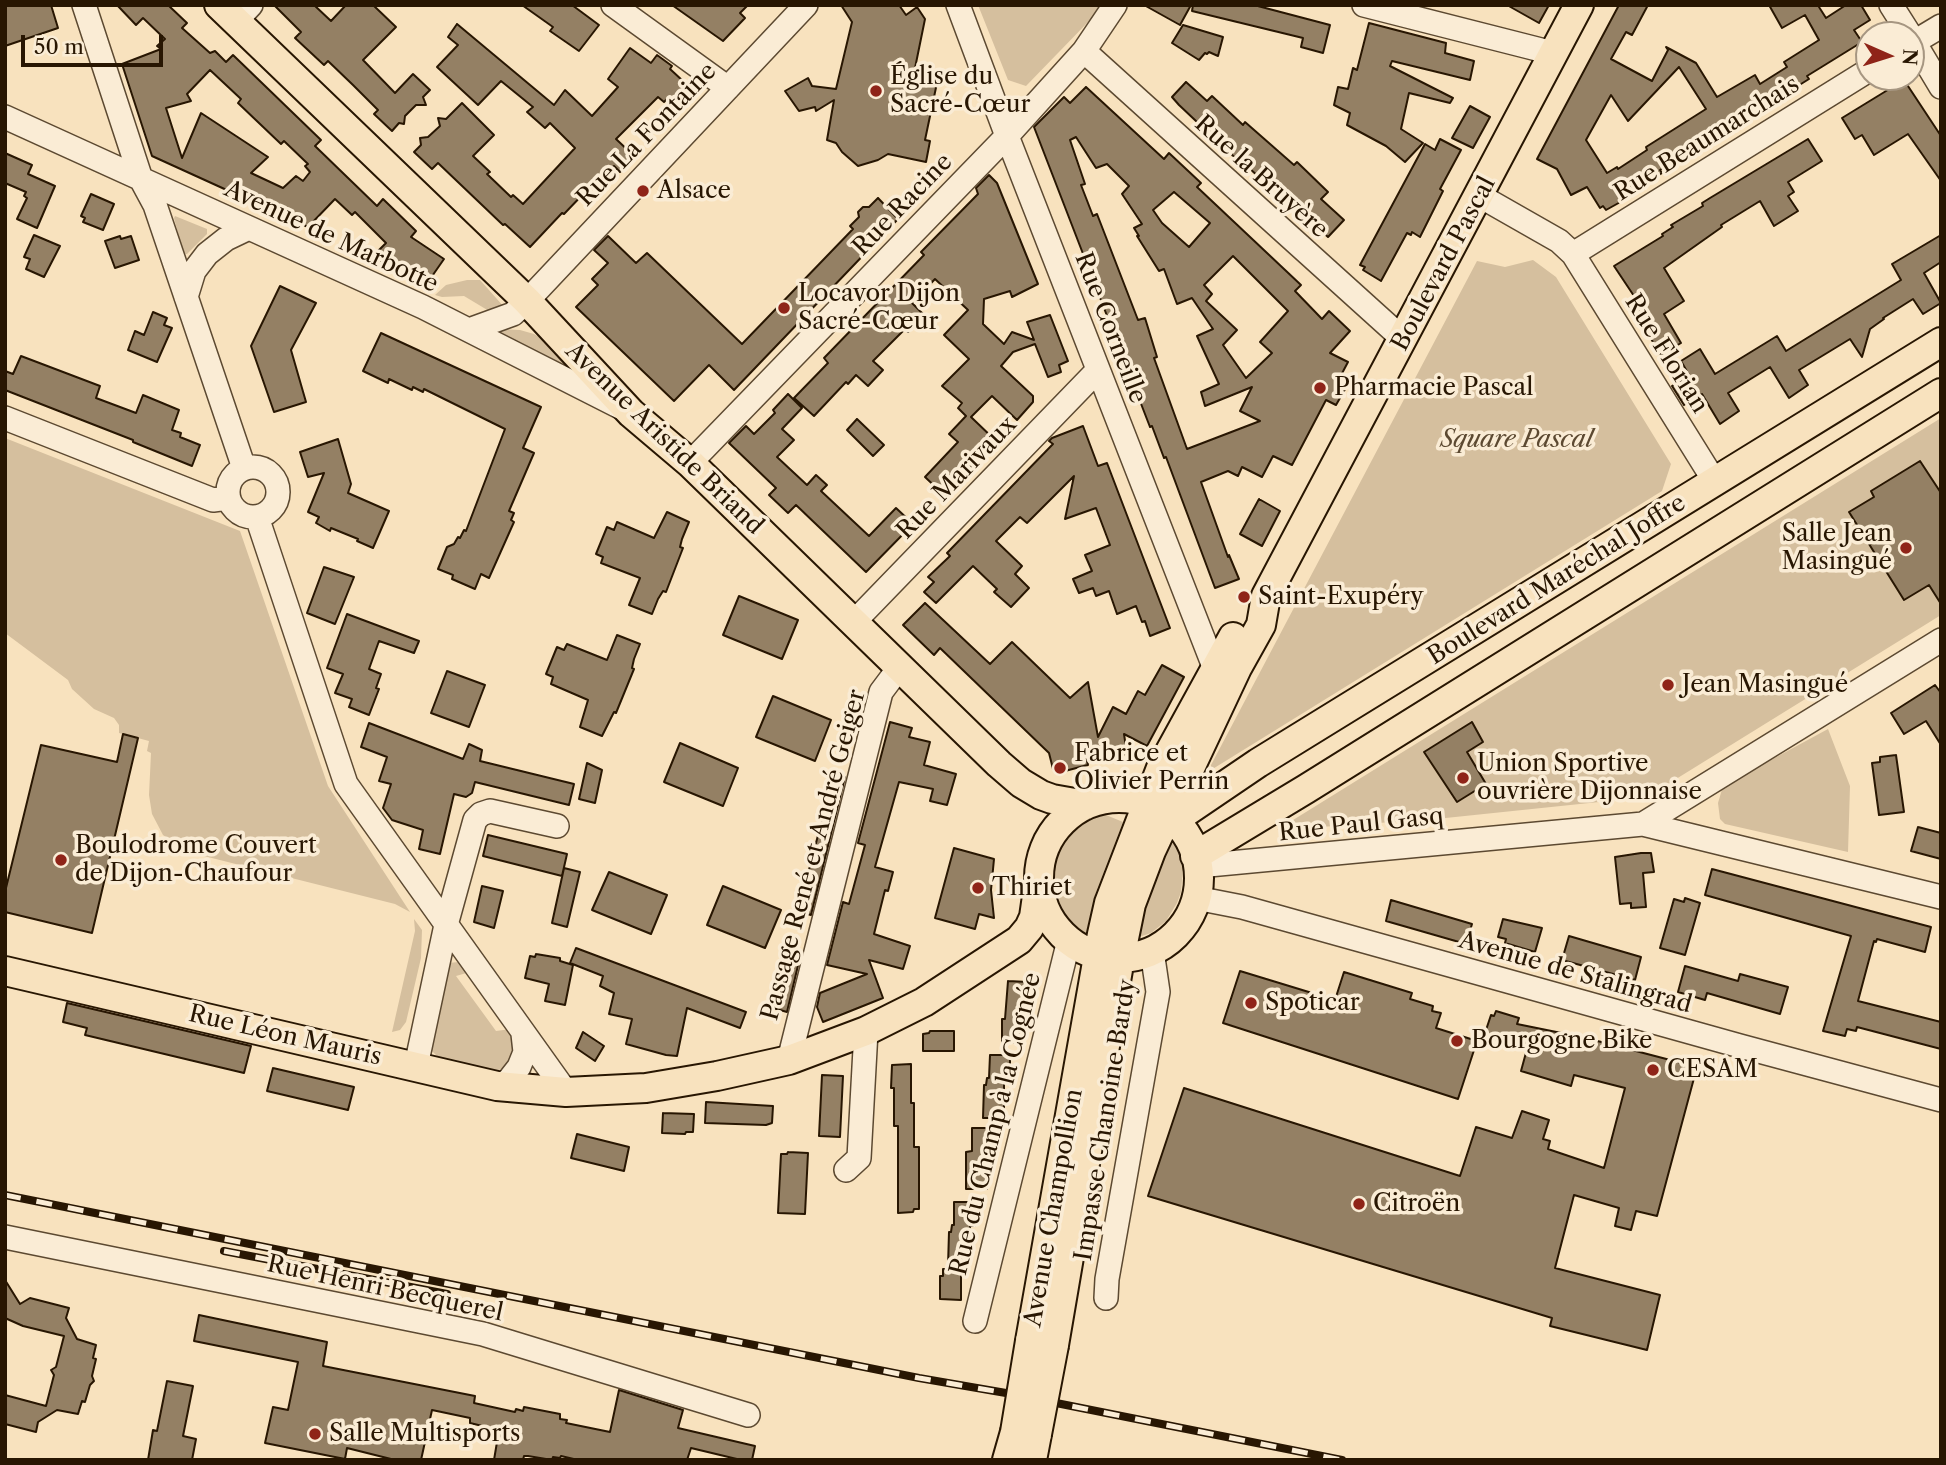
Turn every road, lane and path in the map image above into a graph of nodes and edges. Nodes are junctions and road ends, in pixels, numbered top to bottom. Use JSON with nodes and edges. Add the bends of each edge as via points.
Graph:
{"nodes":[{"id":1,"x":84,"y":5,"type":"edge"},
{"id":2,"x":613,"y":5,"type":"edge"},
{"id":3,"x":806,"y":5,"type":"edge"},
{"id":4,"x":958,"y":5,"type":"edge"},
{"id":5,"x":1115,"y":5,"type":"edge"},
{"id":6,"x":1364,"y":5,"type":"edge"},
{"id":7,"x":1580,"y":5,"type":"edge"},
{"id":8,"x":1891,"y":5,"type":"edge"},
{"id":9,"x":235,"y":11,"type":"edge"},
{"id":10,"x":1900,"y":21,"type":"edge"},
{"id":11,"x":1084,"y":51,"type":"junction"},
{"id":12,"x":1552,"y":58,"type":"junction"},
{"id":13,"x":1925,"y":61,"type":"edge"},
{"id":14,"x":1855,"y":79,"type":"edge"},
{"id":15,"x":1941,"y":87,"type":"edge"},
{"id":16,"x":728,"y":88,"type":"junction"},
{"id":17,"x":5,"y":117,"type":"edge"},
{"id":18,"x":1007,"y":136,"type":"junction"},
{"id":19,"x":141,"y":179,"type":"junction"},
{"id":20,"x":1479,"y":196,"type":"junction"},
{"id":21,"x":249,"y":228,"type":"junction"},
{"id":22,"x":1573,"y":254,"type":"junction"},
{"id":23,"x":186,"y":297,"type":"junction"},
{"id":24,"x":527,"y":301,"type":"junction"},
{"id":25,"x":469,"y":330,"type":"junction"},
{"id":26,"x":1404,"y":340,"type":"junction"},
{"id":27,"x":1941,"y":342,"type":"edge"},
{"id":28,"x":1098,"y":370,"type":"junction"},
{"id":29,"x":1941,"y":393,"type":"edge"},
{"id":30,"x":631,"y":413,"type":"junction"},
{"id":31,"x":5,"y":418,"type":"edge"},
{"id":32,"x":690,"y":463,"type":"junction"},
{"id":33,"x":244,"y":468,"type":"junction"},
{"id":34,"x":1722,"y":477,"type":"junction"},
{"id":35,"x":228,"y":498,"type":"junction"},
{"id":36,"x":1752,"y":509,"type":"junction"},
{"id":37,"x":257,"y":517,"type":"junction"},
{"id":38,"x":1266,"y":596,"type":"junction"},
{"id":39,"x":854,"y":622,"type":"junction"},
{"id":40,"x":1941,"y":640,"type":"edge"},
{"id":41,"x":899,"y":668,"type":"junction"},
{"id":42,"x":1215,"y":669,"type":"junction"},
{"id":43,"x":1021,"y":783,"type":"junction"},
{"id":44,"x":1086,"y":805,"type":"junction"},
{"id":45,"x":1163,"y":812,"type":"junction"},
{"id":46,"x":1643,"y":824,"type":"junction"},
{"id":47,"x":557,"y":826,"type":"dead end"},
{"id":48,"x":1045,"y":848,"type":"junction"},
{"id":49,"x":1196,"y":861,"type":"junction"},
{"id":50,"x":1039,"y":882,"type":"junction"},
{"id":51,"x":1941,"y":897,"type":"edge"},
{"id":52,"x":1196,"y":898,"type":"junction"},
{"id":53,"x":446,"y":925,"type":"junction"},
{"id":54,"x":1067,"y":938,"type":"junction"},
{"id":55,"x":1019,"y":940,"type":"junction"},
{"id":56,"x":1152,"y":951,"type":"junction"},
{"id":57,"x":1109,"y":957,"type":"junction"},
{"id":58,"x":5,"y":971,"type":"edge"},
{"id":59,"x":866,"y":1031,"type":"junction"},
{"id":60,"x":523,"y":1034,"type":"junction"},
{"id":61,"x":789,"y":1060,"type":"junction"},
{"id":62,"x":416,"y":1066,"type":"junction"},
{"id":63,"x":497,"y":1086,"type":"junction"},
{"id":64,"x":566,"y":1092,"type":"junction"},
{"id":65,"x":1941,"y":1100,"type":"edge"},
{"id":66,"x":846,"y":1170,"type":"dead end"},
{"id":67,"x":5,"y":1237,"type":"edge"},
{"id":68,"x":1107,"y":1298,"type":"dead end"},
{"id":69,"x":975,"y":1321,"type":"dead end"},
{"id":70,"x":748,"y":1415,"type":"dead end"},
{"id":71,"x":1028,"y":1442,"type":"edge"},
{"id":72,"x":1007,"y":1460,"type":"edge"}],
"edges":[{"from":1,"to":19,"type":"street"},
{"from":2,"to":16,"type":"street"},
{"from":3,"to":16,"type":"street","name":"Rue La Fontaine"},
{"from":4,"to":18,"type":"street","name":"Rue Corneille"},
{"from":5,"to":11,"type":"street","name":"Rue Racine"},
{"from":6,"to":12,"type":"street","via":[[1541,50]]},
{"from":7,"to":12,"type":"main road","name":"Boulevard Pascal"},
{"from":8,"to":10,"type":"street"},
{"from":9,"to":24,"type":"main road","name":"Avenue Aristide Briand"},
{"from":11,"to":18,"type":"street","name":"Rue Racine"},
{"from":11,"to":26,"type":"street","name":"Rue la Bruyère"},
{"from":12,"to":20,"type":"main road","name":"Boulevard Pascal"},
{"from":13,"to":15,"type":"street"},
{"from":14,"to":22,"type":"street","name":"Rue Beaumarchais"},
{"from":16,"to":24,"type":"street","name":"Rue La Fontaine"},
{"from":17,"to":19,"type":"street","name":"Avenue de Marbotte"},
{"from":18,"to":28,"type":"street","name":"Rue Corneille"},
{"from":18,"to":32,"type":"street","name":"Rue Racine"},
{"from":19,"to":21,"type":"street","name":"Avenue de Marbotte"},
{"from":19,"to":23,"type":"street","via":[[155,205]]},
{"from":20,"to":22,"type":"street","via":[[1559,241]]},
{"from":20,"to":26,"type":"main road","name":"Boulevard Pascal"},
{"from":21,"to":23,"type":"street","via":[[207,254],[194,271]]},
{"from":21,"to":25,"type":"street","name":"Avenue de Marbotte"},
{"from":22,"to":34,"type":"street","name":"Rue Florian"},
{"from":23,"to":33,"type":"street"},
{"from":24,"to":25,"type":"street","name":"Rue La Fontaine","via":[[513,314]]},
{"from":24,"to":30,"type":"main road","name":"Avenue Aristide Briand"},
{"from":25,"to":30,"type":"street","name":"Avenue de Marbotte"},
{"from":26,"to":38,"type":"main road","name":"Boulevard Pascal"},
{"from":27,"to":34,"type":"main road","name":"Boulevard Maréchal Joffre"},
{"from":28,"to":39,"type":"street","name":"Rue Marivaux"},
{"from":28,"to":42,"type":"street","name":"Rue Corneille"},
{"from":29,"to":36,"type":"main road","name":"Boulevard Maréchal Joffre"},
{"from":30,"to":32,"type":"main road","name":"Avenue Aristide Briand"},
{"from":31,"to":35,"type":"street","via":[[213,500]]},
{"from":32,"to":39,"type":"main road","name":"Avenue Aristide Briand"},
{"from":33,"to":35,"type":"street","via":[[229,483]]},
{"from":33,"to":37,"type":"street","via":[[262,468],[277,486],[276,502]]},
{"from":34,"to":36,"type":"main road"},
{"from":34,"to":45,"type":"main road","name":"Boulevard Maréchal Joffre","via":[[1258,763]]},
{"from":35,"to":37,"type":"street","via":[[242,515]]},
{"from":36,"to":49,"type":"main road","name":"Boulevard Maréchal Joffre"},
{"from":37,"to":53,"type":"street","via":[[346,784]]},
{"from":38,"to":42,"type":"main road","name":"Boulevard Pascal","via":[[1246,615]]},
{"from":38,"to":45,"type":"main road","name":"Boulevard Pascal","via":[[1261,625]]},
{"from":39,"to":41,"type":"main road","name":"Avenue Aristide Briand"},
{"from":40,"to":46,"type":"street"},
{"from":41,"to":43,"type":"main road","name":"Avenue Aristide Briand"},
{"from":41,"to":61,"type":"street","name":"Passage René et André Geiger","via":[[881,692]]},
{"from":42,"to":45,"type":"main road","name":"Boulevard Pascal","via":[[1161,768]]},
{"from":43,"to":44,"type":"main road","name":"Avenue Aristide Briand","via":[[1052,799]]},
{"from":43,"to":48,"type":"main road","name":"Avenue Aristide Briand"},
{"from":44,"to":45,"type":"main road","via":[[1116,798]]},
{"from":44,"to":48,"type":"main road","via":[[1056,828]]},
{"from":45,"to":49,"type":"main road","via":[[1189,840]]},
{"from":45,"to":57,"type":"main road","name":"Avenue Champollion","via":[[1110,903]]},
{"from":46,"to":49,"type":"street","name":"Rue Paul Gasq"},
{"from":46,"to":51,"type":"street","name":"Rue Paul Gasq"},
{"from":47,"to":53,"type":"street","via":[[496,812],[481,814],[471,827]]},
{"from":48,"to":50,"type":"main road"},
{"from":49,"to":52,"type":"main road"},
{"from":50,"to":54,"type":"main road","via":[[1045,908]]},
{"from":50,"to":55,"type":"main road","via":[[1034,917]]},
{"from":52,"to":56,"type":"main road","via":[[1182,926]]},
{"from":52,"to":65,"type":"street","name":"Avenue de Stalingrad"},
{"from":53,"to":60,"type":"street"},
{"from":53,"to":62,"type":"street"},
{"from":54,"to":55,"type":"main road","via":[[1046,935]]},
{"from":54,"to":57,"type":"main road","via":[[1082,949]]},
{"from":54,"to":69,"type":"street","name":"Rue du Champ à la Cognée"},
{"from":55,"to":59,"type":"main road","name":"Rue Léon Mauris","via":[[925,1003]]},
{"from":56,"to":57,"type":"main road"},
{"from":56,"to":68,"type":"street","name":"Impasse Chanoine Bardy","via":[[1158,992]]},
{"from":57,"to":71,"type":"main road","name":"Avenue Champollion","bridge":true},
{"from":58,"to":62,"type":"main road","name":"Rue Léon Mauris"},
{"from":59,"to":61,"type":"main road","name":"Rue Léon Mauris"},
{"from":59,"to":66,"type":"street","via":[[859,1158]]},
{"from":60,"to":63,"type":"street","via":[[523,1060],[508,1081]]},
{"from":60,"to":64,"type":"street"},
{"from":61,"to":64,"type":"main road","name":"Rue Léon Mauris","via":[[646,1088]]},
{"from":62,"to":63,"type":"main road","name":"Rue Léon Mauris"},
{"from":63,"to":64,"type":"main road","name":"Rue Léon Mauris"},
{"from":67,"to":70,"type":"street","name":"Rue Henri Becquerel","via":[[483,1334]]},
{"from":71,"to":72,"type":"main road","name":"Avenue Champollion"}]}
